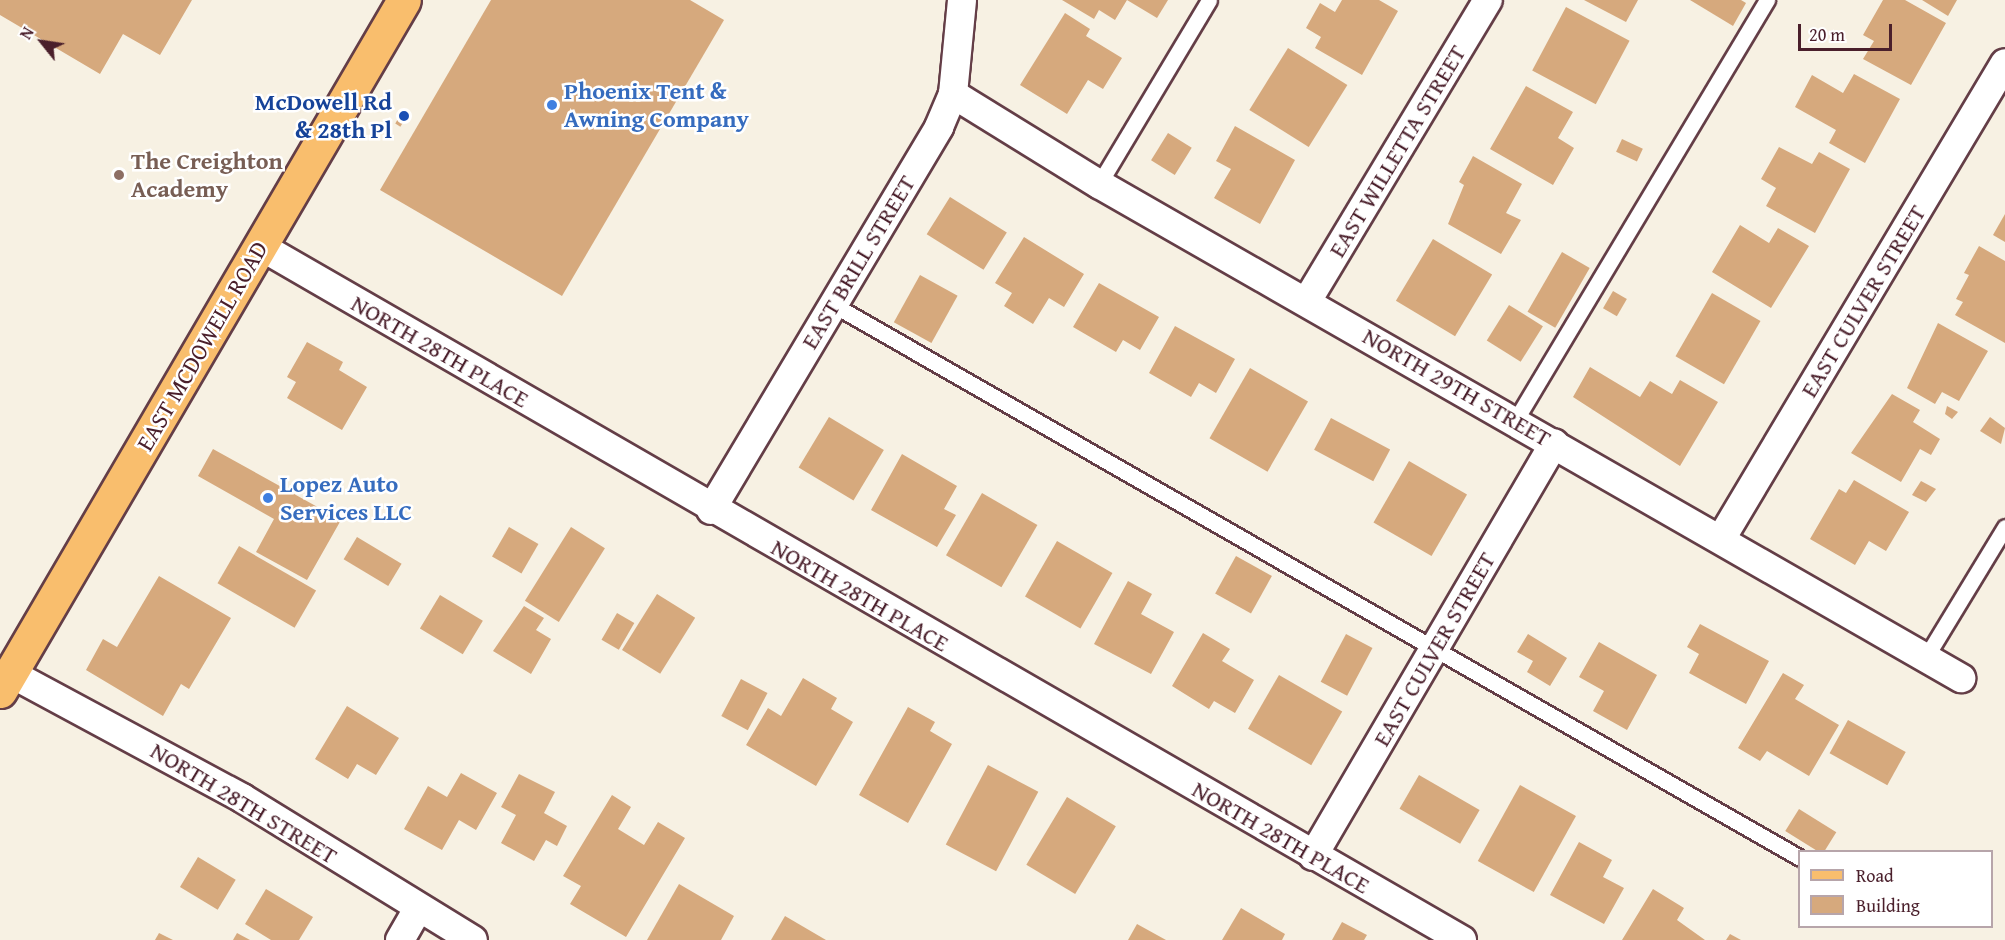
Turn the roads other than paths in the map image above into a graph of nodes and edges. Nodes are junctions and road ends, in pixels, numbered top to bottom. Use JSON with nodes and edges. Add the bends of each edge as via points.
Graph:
{"nodes":[{"id":1,"x":404,"y":0,"type":"edge"},
{"id":2,"x":962,"y":0,"type":"edge"},
{"id":3,"x":1209,"y":0,"type":"edge"},
{"id":4,"x":1488,"y":0,"type":"edge"},
{"id":5,"x":1767,"y":0,"type":"edge"},
{"id":6,"x":2005,"y":63,"type":"edge"},
{"id":7,"x":953,"y":94,"type":"junction"},
{"id":8,"x":1099,"y":184,"type":"junction"},
{"id":9,"x":260,"y":246,"type":"junction"},
{"id":10,"x":1307,"y":301,"type":"junction"},
{"id":11,"x":832,"y":304,"type":"junction"},
{"id":12,"x":1515,"y":421,"type":"junction"},
{"id":13,"x":1554,"y":443,"type":"junction"},
{"id":14,"x":711,"y":510,"type":"junction"},
{"id":15,"x":2005,"y":527,"type":"edge"},
{"id":16,"x":1721,"y":539,"type":"junction"},
{"id":17,"x":1434,"y":649,"type":"junction"},
{"id":18,"x":1926,"y":657,"type":"junction"},
{"id":19,"x":3,"y":678,"type":"edge"},
{"id":20,"x":1961,"y":678,"type":"dead end"},
{"id":21,"x":1313,"y":856,"type":"junction"},
{"id":22,"x":1798,"y":857,"type":"edge"},
{"id":23,"x":418,"y":909,"type":"junction"},
{"id":24,"x":400,"y":940,"type":"edge"},
{"id":25,"x":473,"y":940,"type":"edge"},
{"id":26,"x":1462,"y":940,"type":"edge"}],
"edges":[{"from":1,"to":9,"type":"main road","name":"EAST MCDOWELL ROAD"},
{"from":2,"to":7,"type":"street","name":"EAST BRILL STREET"},
{"from":3,"to":8,"type":"lane"},
{"from":4,"to":10,"type":"street","name":"EAST WILLETTA STREET"},
{"from":5,"to":12,"type":"lane"},
{"from":6,"to":16,"type":"street","name":"EAST CULVER STREET"},
{"from":7,"to":8,"type":"street","name":"NORTH 29TH STREET"},
{"from":7,"to":11,"type":"street","name":"EAST BRILL STREET","via":[[939,127]]},
{"from":8,"to":10,"type":"street","name":"NORTH 29TH STREET"},
{"from":9,"to":14,"type":"street","name":"NORTH 28TH PLACE"},
{"from":9,"to":19,"type":"main road","name":"EAST MCDOWELL ROAD"},
{"from":10,"to":12,"type":"street","name":"NORTH 29TH STREET"},
{"from":11,"to":14,"type":"street","name":"EAST BRILL STREET"},
{"from":11,"to":17,"type":"lane"},
{"from":12,"to":13,"type":"street","name":"NORTH 29TH STREET"},
{"from":13,"to":16,"type":"street","name":"NORTH 29TH STREET"},
{"from":13,"to":17,"type":"street","name":"EAST CULVER STREET"},
{"from":14,"to":21,"type":"street","name":"NORTH 28TH PLACE"},
{"from":15,"to":18,"type":"lane"},
{"from":16,"to":18,"type":"street","name":"NORTH 29TH STREET"},
{"from":17,"to":21,"type":"street","name":"EAST CULVER STREET"},
{"from":17,"to":22,"type":"lane"},
{"from":18,"to":20,"type":"street","name":"NORTH 29TH STREET"},
{"from":19,"to":23,"type":"street","name":"NORTH 28TH STREET","via":[[242,798]]},
{"from":21,"to":26,"type":"street","name":"NORTH 28TH PLACE"},
{"from":23,"to":24,"type":"street"},
{"from":23,"to":25,"type":"street","name":"NORTH 28TH STREET"}]}
